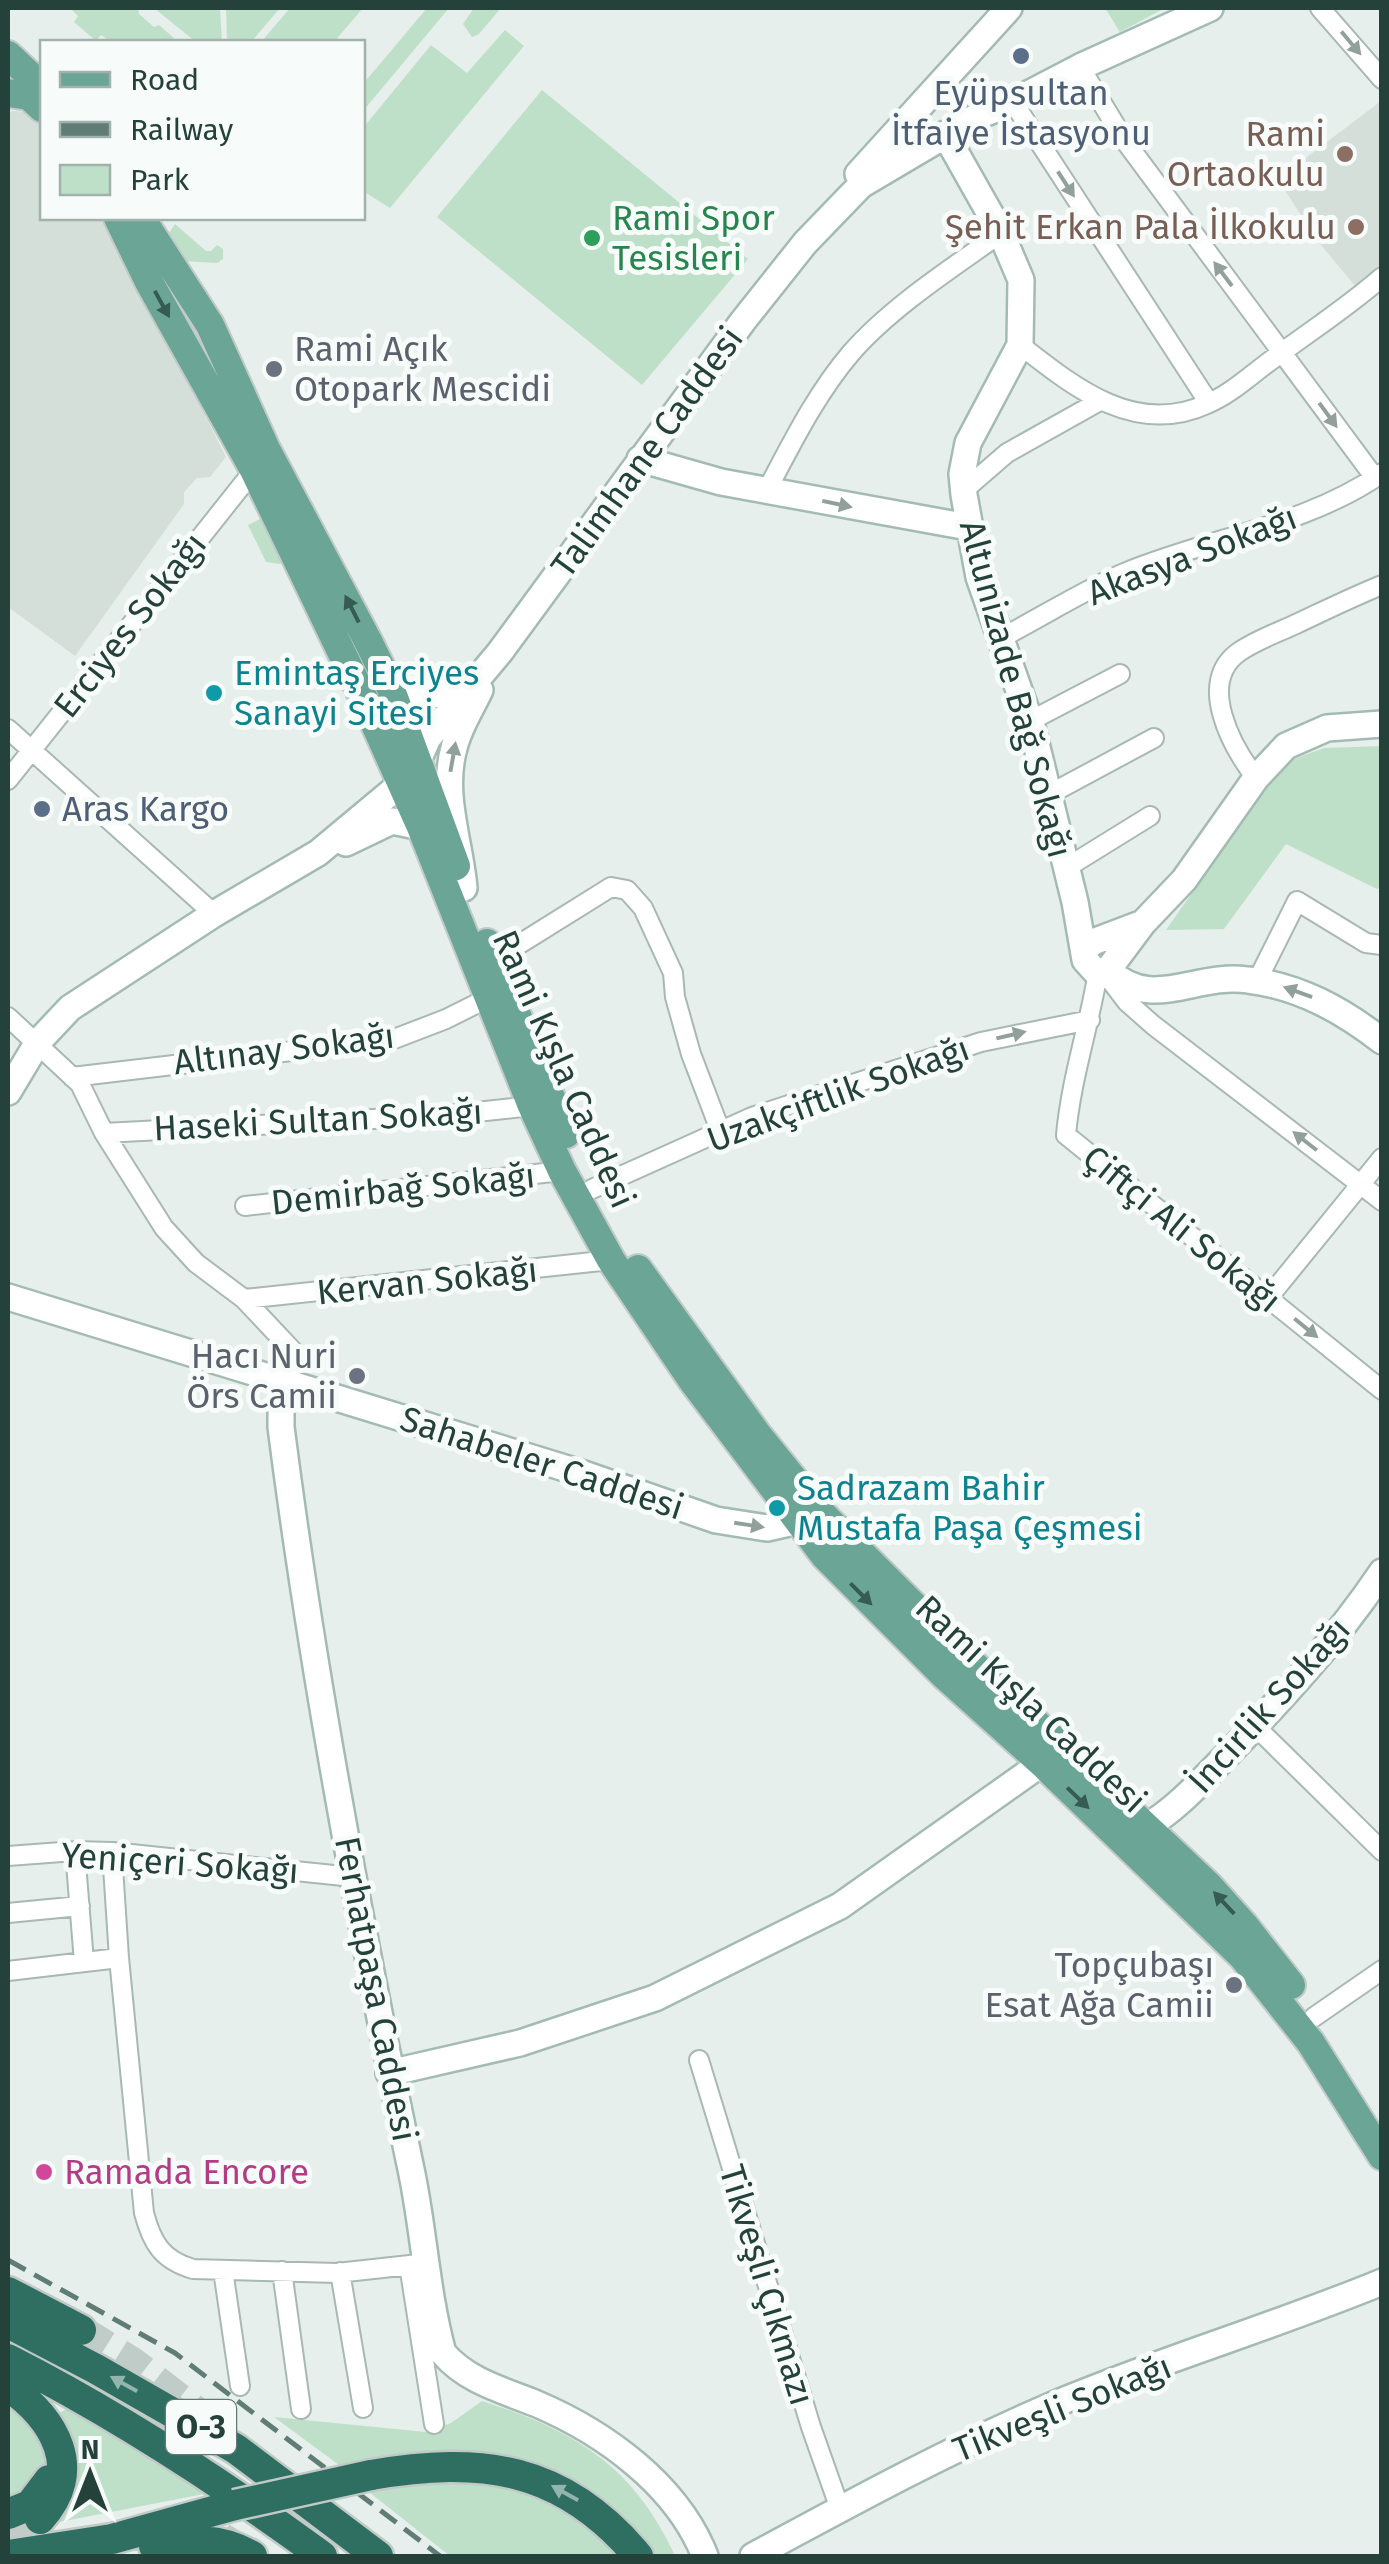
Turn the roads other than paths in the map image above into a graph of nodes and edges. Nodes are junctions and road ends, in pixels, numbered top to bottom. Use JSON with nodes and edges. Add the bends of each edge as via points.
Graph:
{"nodes":[{"id":1,"x":1009,"y":8,"type":"edge"},
{"id":2,"x":1210,"y":8,"type":"edge"},
{"id":3,"x":1320,"y":8,"type":"edge"},
{"id":4,"x":8,"y":56,"type":"edge"},
{"id":5,"x":1080,"y":67,"type":"junction"},
{"id":6,"x":1382,"y":79,"type":"edge"},
{"id":7,"x":40,"y":85,"type":"edge"},
{"id":8,"x":8,"y":93,"type":"edge"},
{"id":9,"x":1013,"y":102,"type":"junction"},
{"id":10,"x":40,"y":106,"type":"edge"},
{"id":11,"x":948,"y":140,"type":"junction"},
{"id":12,"x":119,"y":220,"type":"edge"},
{"id":13,"x":141,"y":220,"type":"edge"},
{"id":14,"x":816,"y":231,"type":"junction"},
{"id":15,"x":1001,"y":233,"type":"junction"},
{"id":16,"x":1382,"y":277,"type":"edge"},
{"id":17,"x":1020,"y":345,"type":"junction"},
{"id":18,"x":1282,"y":352,"type":"junction"},
{"id":19,"x":1098,"y":402,"type":"junction"},
{"id":20,"x":1209,"y":404,"type":"junction"},
{"id":21,"x":640,"y":459,"type":"junction"},
{"id":22,"x":260,"y":460,"type":"junction"},
{"id":23,"x":1378,"y":476,"type":"edge"},
{"id":24,"x":767,"y":490,"type":"junction"},
{"id":25,"x":963,"y":491,"type":"junction"},
{"id":26,"x":968,"y":527,"type":"junction"},
{"id":27,"x":1382,"y":585,"type":"edge"},
{"id":28,"x":1002,"y":638,"type":"junction"},
{"id":29,"x":1120,"y":674,"type":"dead end"},
{"id":30,"x":482,"y":675,"type":"junction"},
{"id":31,"x":389,"y":684,"type":"junction"},
{"id":32,"x":1030,"y":721,"type":"junction"},
{"id":33,"x":1382,"y":724,"type":"edge"},
{"id":34,"x":8,"y":729,"type":"edge"},
{"id":35,"x":1154,"y":738,"type":"dead end"},
{"id":36,"x":31,"y":750,"type":"junction"},
{"id":37,"x":410,"y":773,"type":"junction"},
{"id":38,"x":1256,"y":778,"type":"junction"},
{"id":39,"x":8,"y":780,"type":"edge"},
{"id":40,"x":1048,"y":796,"type":"junction"},
{"id":41,"x":1150,"y":816,"type":"dead end"},
{"id":42,"x":421,"y":827,"type":"junction"},
{"id":43,"x":318,"y":853,"type":"junction"},
{"id":44,"x":1066,"y":868,"type":"junction"},
{"id":45,"x":464,"y":888,"type":"junction"},
{"id":46,"x":214,"y":914,"type":"junction"},
{"id":47,"x":1382,"y":944,"type":"edge"},
{"id":48,"x":1102,"y":958,"type":"junction"},
{"id":49,"x":494,"y":960,"type":"junction"},
{"id":50,"x":1257,"y":981,"type":"junction"},
{"id":51,"x":488,"y":998,"type":"junction"},
{"id":52,"x":8,"y":1017,"type":"edge"},
{"id":53,"x":1090,"y":1020,"type":"junction"},
{"id":54,"x":1382,"y":1041,"type":"edge"},
{"id":55,"x":38,"y":1042,"type":"junction"},
{"id":56,"x":72,"y":1077,"type":"junction"},
{"id":57,"x":8,"y":1092,"type":"edge"},
{"id":58,"x":532,"y":1106,"type":"junction"},
{"id":59,"x":720,"y":1130,"type":"junction"},
{"id":60,"x":104,"y":1133,"type":"junction"},
{"id":61,"x":1382,"y":1158,"type":"edge"},
{"id":62,"x":562,"y":1171,"type":"junction"},
{"id":63,"x":1361,"y":1184,"type":"junction"},
{"id":64,"x":592,"y":1189,"type":"junction"},
{"id":65,"x":1382,"y":1201,"type":"edge"},
{"id":66,"x":245,"y":1206,"type":"dead end"},
{"id":67,"x":611,"y":1260,"type":"junction"},
{"id":68,"x":8,"y":1297,"type":"edge"},
{"id":69,"x":1268,"y":1298,"type":"junction"},
{"id":70,"x":244,"y":1299,"type":"junction"},
{"id":71,"x":288,"y":1382,"type":"junction"},
{"id":72,"x":1382,"y":1390,"type":"edge"},
{"id":73,"x":802,"y":1492,"type":"junction"},
{"id":74,"x":798,"y":1521,"type":"junction"},
{"id":75,"x":1382,"y":1572,"type":"edge"},
{"id":76,"x":990,"y":1679,"type":"junction"},
{"id":77,"x":971,"y":1700,"type":"junction"},
{"id":78,"x":1255,"y":1726,"type":"junction"},
{"id":79,"x":1042,"y":1763,"type":"junction"},
{"id":80,"x":1146,"y":1827,"type":"junction"},
{"id":81,"x":1114,"y":1834,"type":"junction"},
{"id":82,"x":75,"y":1851,"type":"junction"},
{"id":83,"x":1382,"y":1851,"type":"edge"},
{"id":84,"x":112,"y":1852,"type":"junction"},
{"id":85,"x":8,"y":1856,"type":"edge"},
{"id":86,"x":353,"y":1876,"type":"junction"},
{"id":87,"x":80,"y":1906,"type":"junction"},
{"id":88,"x":8,"y":1913,"type":"edge"},
{"id":89,"x":118,"y":1958,"type":"junction"},
{"id":90,"x":84,"y":1962,"type":"junction"},
{"id":91,"x":1382,"y":1970,"type":"edge"},
{"id":92,"x":8,"y":1972,"type":"edge"},
{"id":93,"x":1314,"y":2017,"type":"junction"},
{"id":94,"x":699,"y":2060,"type":"dead end"},
{"id":95,"x":388,"y":2073,"type":"junction"},
{"id":96,"x":1382,"y":2125,"type":"edge"},
{"id":97,"x":1382,"y":2156,"type":"edge"},
{"id":98,"x":418,"y":2264,"type":"junction"},
{"id":99,"x":223,"y":2270,"type":"junction"},
{"id":100,"x":282,"y":2272,"type":"junction"},
{"id":101,"x":340,"y":2272,"type":"junction"},
{"id":102,"x":1382,"y":2282,"type":"edge"},
{"id":103,"x":8,"y":2292,"type":"edge"},
{"id":104,"x":8,"y":2323,"type":"edge"},
{"id":105,"x":81,"y":2330,"type":"tunnel mouth"},
{"id":106,"x":8,"y":2359,"type":"edge"},
{"id":107,"x":8,"y":2386,"type":"edge"},
{"id":108,"x":240,"y":2386,"type":"dead end"},
{"id":109,"x":363,"y":2408,"type":"dead end"},
{"id":110,"x":302,"y":2409,"type":"dead end"},
{"id":111,"x":434,"y":2424,"type":"dead end"},
{"id":112,"x":51,"y":2432,"type":"junction"},
{"id":113,"x":649,"y":2480,"type":"junction"},
{"id":114,"x":246,"y":2506,"type":"junction"},
{"id":115,"x":840,"y":2508,"type":"junction"},
{"id":116,"x":8,"y":2514,"type":"tunnel mouth"},
{"id":117,"x":40,"y":2519,"type":"tunnel mouth"},
{"id":118,"x":8,"y":2541,"type":"edge"},
{"id":119,"x":8,"y":2555,"type":"edge"},
{"id":120,"x":102,"y":2556,"type":"edge"},
{"id":121,"x":252,"y":2556,"type":"edge"},
{"id":122,"x":294,"y":2556,"type":"edge"},
{"id":123,"x":322,"y":2556,"type":"edge"},
{"id":124,"x":378,"y":2556,"type":"edge"},
{"id":125,"x":638,"y":2556,"type":"edge"},
{"id":126,"x":687,"y":2556,"type":"edge"},
{"id":127,"x":705,"y":2556,"type":"edge"},
{"id":128,"x":753,"y":2556,"type":"edge"}],
"edges":[{"from":1,"to":14,"type":"street","via":[[856,176]]},
{"from":2,"to":5,"type":"street","name":"Talimhane Caddesi"},
{"from":3,"to":6,"type":"street","one_way":true},
{"from":4,"to":7,"type":"main road"},
{"from":5,"to":9,"type":"street","name":"Talimhane Caddesi"},
{"from":18,"to":5,"type":"street","one_way":true,"via":[[1125,141]]},
{"from":8,"to":10,"type":"main road","via":[[29,96]]},
{"from":9,"to":11,"type":"street","name":"Talimhane Caddesi","via":[[1004,114]]},
{"from":9,"to":20,"type":"street","one_way":true},
{"from":11,"to":14,"type":"street","name":"Talimhane Caddesi"},
{"from":11,"to":15,"type":"street","name":"Altunizade Bağ Sokağı"},
{"from":12,"to":22,"type":"main road","name":"Rami Kışla Caddesi","one_way":true,"via":[[149,282]]},
{"from":13,"to":22,"type":"main road","name":"Rami Kışla Caddesi","via":[[210,326]]},
{"from":14,"to":21,"type":"street","name":"Talimhane Caddesi"},
{"from":15,"to":17,"type":"street","name":"Altunizade Bağ Sokağı","via":[[1021,280]]},
{"from":15,"to":24,"type":"street","via":[[855,349]]},
{"from":16,"to":18,"type":"street"},
{"from":17,"to":19,"type":"street"},
{"from":17,"to":25,"type":"street","name":"Altunizade Bağ Sokağı","via":[[968,444]]},
{"from":18,"to":20,"type":"street"},
{"from":18,"to":23,"type":"street","one_way":true},
{"from":19,"to":20,"type":"street","via":[[1156,415]]},
{"from":19,"to":25,"type":"street","via":[[1007,452]]},
{"from":21,"to":24,"type":"street"},
{"from":21,"to":30,"type":"street","name":"Talimhane Caddesi"},
{"from":31,"to":22,"type":"main road","name":"Rami Kışla Caddesi","one_way":true,"via":[[328,561]]},
{"from":22,"to":36,"type":"street","name":"Erciyes Sokağı"},
{"from":22,"to":37,"type":"main road","name":"Rami Kışla Caddesi"},
{"from":23,"to":28,"type":"street","name":"Akasya Sokağı","via":[[1320,506],[1121,574]]},
{"from":24,"to":26,"type":"street","one_way":true},
{"from":25,"to":26,"type":"street","name":"Altunizade Bağ Sokağı"},
{"from":26,"to":28,"type":"street","name":"Altunizade Bağ Sokağı"},
{"from":27,"to":38,"type":"street","via":[[1259,642],[1221,673],[1220,704]]},
{"from":28,"to":32,"type":"street","name":"Altunizade Bağ Sokağı"},
{"from":29,"to":32,"type":"street"},
{"from":30,"to":31,"type":"street","via":[[428,698]]},
{"from":30,"to":37,"type":"street","name":"Talimhane Caddesi","via":[[428,738]]},
{"from":45,"to":30,"type":"street","name":"Talimhane Caddesi","one_way":true,"via":[[450,776],[457,737]]},
{"from":31,"to":37,"type":"main road","name":"Rami Kışla Caddesi"},
{"from":32,"to":40,"type":"street","name":"Altunizade Bağ Sokağı"},
{"from":33,"to":38,"type":"street","via":[[1306,734]]},
{"from":34,"to":36,"type":"street"},
{"from":35,"to":40,"type":"street"},
{"from":36,"to":39,"type":"street","name":"Erciyes Sokağı"},
{"from":36,"to":46,"type":"street"},
{"from":37,"to":42,"type":"main road","name":"Rami Kışla Caddesi"},
{"from":37,"to":43,"type":"street","name":"Talimhane Caddesi"},
{"from":37,"to":45,"type":"main road","name":"Rami Kışla Caddesi"},
{"from":38,"to":48,"type":"street","via":[[1184,880]]},
{"from":40,"to":44,"type":"street","name":"Altunizade Bağ Sokağı"},
{"from":41,"to":44,"type":"street"},
{"from":42,"to":43,"type":"street","via":[[392,821]]},
{"from":42,"to":51,"type":"main road","name":"Rami Kışla Caddesi"},
{"from":43,"to":46,"type":"street"},
{"from":44,"to":48,"type":"street","name":"Altunizade Bağ Sokağı"},
{"from":45,"to":49,"type":"main road","name":"Rami Kışla Caddesi"},
{"from":46,"to":55,"type":"street","via":[[70,1008]]},
{"from":47,"to":50,"type":"street","via":[[1366,943],[1297,901]]},
{"from":48,"to":50,"type":"street","via":[[1121,983],[1146,992],[1230,978]]},
{"from":48,"to":53,"type":"street","name":"Çiftçi Ali Sokağı"},
{"from":63,"to":48,"type":"street","one_way":true,"via":[[1153,1025],[1127,1002]]},
{"from":49,"to":59,"type":"street","via":[[611,887],[627,890],[643,908],[673,973],[691,1054]]},
{"from":49,"to":64,"type":"main road","name":"Rami Kışla Caddesi"},
{"from":54,"to":50,"type":"street","one_way":true,"via":[[1332,1006]]},
{"from":51,"to":56,"type":"street","name":"Altınay Sokağı","via":[[394,1040]]},
{"from":51,"to":58,"type":"main road","name":"Rami Kışla Caddesi"},
{"from":52,"to":55,"type":"street"},
{"from":59,"to":53,"type":"street","name":"Uzakçiftlik Sokağı","one_way":true,"via":[[981,1042]]},
{"from":53,"to":69,"type":"street","name":"Çiftçi Ali Sokağı","via":[[1070,1090],[1066,1135]]},
{"from":55,"to":56,"type":"street"},
{"from":55,"to":57,"type":"street"},
{"from":56,"to":60,"type":"street"},
{"from":58,"to":60,"type":"street","name":"Haseki Sultan Sokağı"},
{"from":58,"to":62,"type":"main road","name":"Rami Kışla Caddesi"},
{"from":59,"to":64,"type":"street","name":"Uzakçiftlik Sokağı"},
{"from":60,"to":70,"type":"street","via":[[164,1228]]},
{"from":61,"to":63,"type":"street"},
{"from":62,"to":66,"type":"street","name":"Demirbağ Sokağı"},
{"from":62,"to":67,"type":"main road","name":"Rami Kışla Caddesi"},
{"from":63,"to":65,"type":"street"},
{"from":63,"to":69,"type":"street"},
{"from":64,"to":73,"type":"main road","name":"Rami Kışla Caddesi","via":[[636,1267]]},
{"from":67,"to":70,"type":"street","name":"Kervan Sokağı"},
{"from":67,"to":74,"type":"main road","name":"Rami Kışla Caddesi"},
{"from":68,"to":71,"type":"street","name":"Sahabeler Caddesi"},
{"from":69,"to":72,"type":"street","name":"Çiftçi Ali Sokağı","one_way":true},
{"from":70,"to":71,"type":"street","via":[[292,1350]]},
{"from":71,"to":74,"type":"street","name":"Sahabeler Caddesi","one_way":true,"via":[[716,1520],[767,1528]]},
{"from":71,"to":86,"type":"street","name":"Ferhatpaşa Caddesi","via":[[281,1427]]},
{"from":73,"to":74,"type":"main road"},
{"from":73,"to":76,"type":"main road","name":"Rami Kışla Caddesi"},
{"from":74,"to":77,"type":"main road","name":"Rami Kışla Caddesi","one_way":true,"via":[[857,1591]]},
{"from":75,"to":78,"type":"street","name":"İncirlik Sokağı","via":[[1325,1649]]},
{"from":76,"to":77,"type":"main road","via":[[977,1685]]},
{"from":76,"to":80,"type":"main road","name":"Rami Kışla Caddesi"},
{"from":77,"to":79,"type":"main road","name":"Rami Kışla Caddesi"},
{"from":78,"to":80,"type":"street","name":"İncirlik Sokağı","via":[[1180,1803]]},
{"from":78,"to":83,"type":"street"},
{"from":79,"to":81,"type":"main road","name":"Rami Kışla Caddesi","one_way":true},
{"from":79,"to":95,"type":"street","via":[[840,1906],[655,1998],[520,2044]]},
{"from":80,"to":81,"type":"main road"},
{"from":93,"to":80,"type":"main road","name":"Rami Kışla Caddesi","one_way":true,"via":[[1244,1925]]},
{"from":81,"to":97,"type":"main road","name":"Rami Kışla Caddesi","via":[[1260,1976],[1312,2043]]},
{"from":82,"to":84,"type":"street","name":"Yeniçeri Sokağı"},
{"from":82,"to":85,"type":"street","name":"Yeniçeri Sokağı"},
{"from":82,"to":87,"type":"street"},
{"from":84,"to":86,"type":"street","name":"Yeniçeri Sokağı"},
{"from":84,"to":89,"type":"street"},
{"from":86,"to":95,"type":"street","name":"Ferhatpaşa Caddesi"},
{"from":87,"to":88,"type":"street"},
{"from":87,"to":90,"type":"street"},
{"from":89,"to":90,"type":"street"},
{"from":89,"to":99,"type":"street","via":[[150,2234],[172,2263]]},
{"from":90,"to":92,"type":"street"},
{"from":91,"to":93,"type":"street"},
{"from":93,"to":96,"type":"main road","name":"Rami Kışla Caddesi"},
{"from":94,"to":115,"type":"street","name":"Tikveşli Çıkmazı"},
{"from":95,"to":98,"type":"street","name":"Ferhatpaşa Caddesi","via":[[412,2175]]},
{"from":98,"to":101,"type":"street"},
{"from":98,"to":111,"type":"street"},
{"from":98,"to":113,"type":"street","name":"Ferhatpaşa Caddesi","via":[[443,2353],[461,2372],[575,2422]]},
{"from":99,"to":100,"type":"street"},
{"from":99,"to":108,"type":"street"},
{"from":100,"to":101,"type":"street"},
{"from":100,"to":110,"type":"street"},
{"from":101,"to":109,"type":"street"},
{"from":102,"to":115,"type":"street","name":"Tikveşli Sokağı","via":[[1054,2404]]},
{"from":103,"to":105,"type":"highway"},
{"from":124,"to":104,"type":"highway","number":"O-3","one_way":true,"via":[[222,2440]]},
{"from":106,"to":114,"type":"highway","number":"O-3","via":[[157,2443]]},
{"from":107,"to":112,"type":"highway"},
{"from":112,"to":116,"type":"highway","via":[[54,2464],[46,2486],[30,2505]]},
{"from":112,"to":117,"type":"highway","via":[[63,2474]]},
{"from":113,"to":126,"type":"street","name":"Ferhatpaşa Caddesi"},
{"from":113,"to":127,"type":"street","name":"Ferhatpaşa Caddesi","via":[[682,2515]]},
{"from":114,"to":118,"type":"highway"},
{"from":114,"to":119,"type":"highway","via":[[112,2539]]},
{"from":114,"to":122,"type":"highway"},
{"from":114,"to":123,"type":"highway","number":"O-3"},
{"from":125,"to":114,"type":"highway","one_way":true,"bridge":true,"via":[[571,2495],[489,2467],[371,2476]]},
{"from":115,"to":128,"type":"street","name":"Tikveşli Sokağı"},
{"from":120,"to":121,"type":"highway","via":[[202,2540]]}]}
